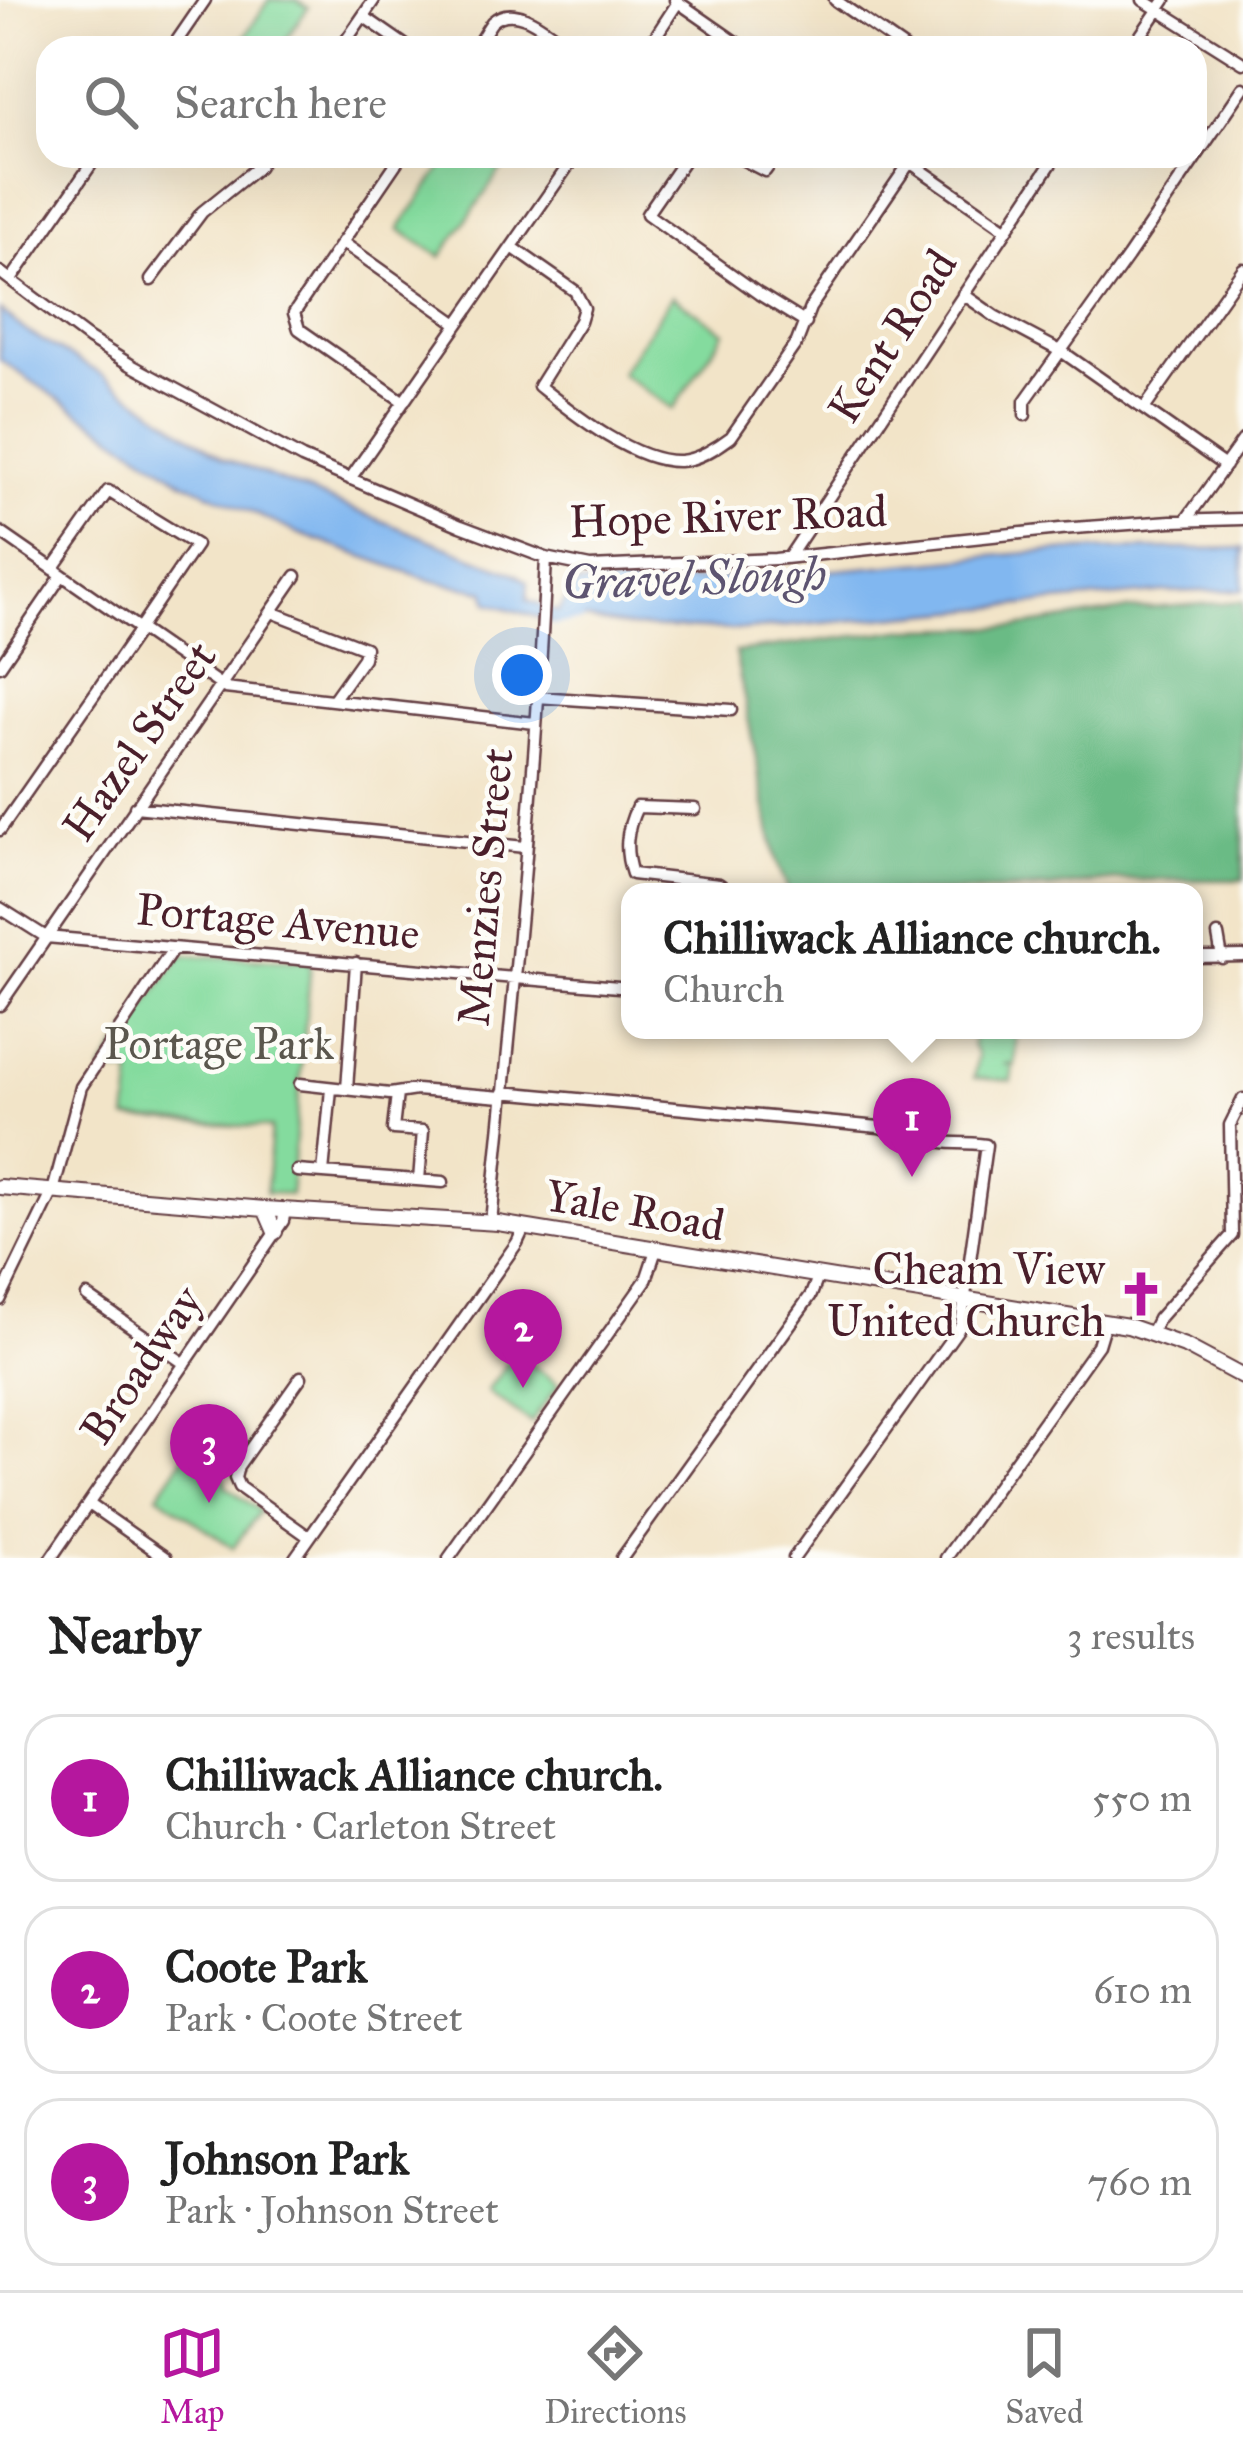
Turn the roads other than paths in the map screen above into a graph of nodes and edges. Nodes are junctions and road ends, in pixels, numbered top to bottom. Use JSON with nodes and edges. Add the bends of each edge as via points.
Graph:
{"nodes":[{"id":1,"x":205,"y":0,"type":"edge"},
{"id":2,"x":374,"y":0,"type":"edge"},
{"id":3,"x":835,"y":0,"type":"edge"},
{"id":4,"x":1143,"y":0,"type":"edge"},
{"id":5,"x":677,"y":1,"type":"edge"},
{"id":6,"x":1162,"y":5,"type":"edge"},
{"id":7,"x":363,"y":16,"type":"junction"},
{"id":8,"x":180,"y":36,"type":"edge"},
{"id":9,"x":349,"y":36,"type":"edge"},
{"id":10,"x":392,"y":36,"type":"edge"},
{"id":11,"x":483,"y":36,"type":"edge"},
{"id":12,"x":553,"y":36,"type":"edge"},
{"id":13,"x":655,"y":36,"type":"edge"},
{"id":14,"x":727,"y":36,"type":"edge"},
{"id":15,"x":887,"y":36,"type":"edge"},
{"id":16,"x":1140,"y":36,"type":"edge"},
{"id":17,"x":1205,"y":36,"type":"edge"},
{"id":18,"x":1207,"y":38,"type":"edge"},
{"id":19,"x":1243,"y":64,"type":"edge"},
{"id":20,"x":1243,"y":88,"type":"edge"},
{"id":21,"x":1207,"y":141,"type":"edge"},
{"id":22,"x":88,"y":168,"type":"edge"},
{"id":23,"x":256,"y":168,"type":"edge"},
{"id":24,"x":393,"y":168,"type":"edge"},
{"id":25,"x":563,"y":168,"type":"edge"},
{"id":26,"x":679,"y":168,"type":"edge"},
{"id":27,"x":899,"y":168,"type":"edge"},
{"id":28,"x":918,"y":168,"type":"edge"},
{"id":29,"x":1049,"y":168,"type":"edge"},
{"id":30,"x":1189,"y":168,"type":"edge"},
{"id":31,"x":1006,"y":229,"type":"junction"},
{"id":32,"x":342,"y":242,"type":"junction"},
{"id":33,"x":512,"y":247,"type":"junction"},
{"id":34,"x":1243,"y":269,"type":"edge"},
{"id":35,"x":6,"y":276,"type":"edge"},
{"id":36,"x":151,"y":280,"type":"dead end"},
{"id":37,"x":963,"y":294,"type":"junction"},
{"id":38,"x":806,"y":323,"type":"junction"},
{"id":39,"x":458,"y":324,"type":"junction"},
{"id":40,"x":1059,"y":350,"type":"junction"},
{"id":41,"x":404,"y":402,"type":"junction"},
{"id":42,"x":1144,"y":409,"type":"junction"},
{"id":43,"x":1025,"y":415,"type":"dead end"},
{"id":44,"x":1243,"y":440,"type":"edge"},
{"id":45,"x":1225,"y":466,"type":"junction"},
{"id":46,"x":350,"y":479,"type":"junction"},
{"id":47,"x":1243,"y":519,"type":"edge"},
{"id":48,"x":1186,"y":520,"type":"junction"},
{"id":49,"x":0,"y":532,"type":"edge"},
{"id":50,"x":789,"y":557,"type":"junction"},
{"id":51,"x":545,"y":564,"type":"junction"},
{"id":52,"x":58,"y":572,"type":"junction"},
{"id":53,"x":296,"y":577,"type":"dead end"},
{"id":54,"x":272,"y":612,"type":"junction"},
{"id":55,"x":140,"y":629,"type":"junction"},
{"id":56,"x":0,"y":666,"type":"edge"},
{"id":57,"x":220,"y":685,"type":"junction"},
{"id":58,"x":537,"y":697,"type":"junction"},
{"id":59,"x":332,"y":700,"type":"junction"},
{"id":60,"x":731,"y":710,"type":"dead end"},
{"id":61,"x":535,"y":723,"type":"junction"},
{"id":62,"x":135,"y":807,"type":"junction"},
{"id":63,"x":695,"y":809,"type":"dead end"},
{"id":64,"x":0,"y":830,"type":"edge"},
{"id":65,"x":525,"y":847,"type":"junction"},
{"id":66,"x":709,"y":883,"type":"edge"},
{"id":67,"x":0,"y":908,"type":"edge"},
{"id":68,"x":1218,"y":935,"type":"dead end"},
{"id":69,"x":46,"y":937,"type":"junction"},
{"id":70,"x":173,"y":949,"type":"junction"},
{"id":71,"x":1243,"y":956,"type":"edge"},
{"id":72,"x":1203,"y":958,"type":"edge"},
{"id":73,"x":1222,"y":958,"type":"junction"},
{"id":74,"x":356,"y":963,"type":"junction"},
{"id":75,"x":514,"y":976,"type":"junction"},
{"id":76,"x":621,"y":987,"type":"edge"},
{"id":77,"x":0,"y":1006,"type":"edge"},
{"id":78,"x":299,"y":1084,"type":"dead end"},
{"id":79,"x":331,"y":1088,"type":"junction"},
{"id":80,"x":347,"y":1089,"type":"junction"},
{"id":81,"x":397,"y":1094,"type":"junction"},
{"id":82,"x":502,"y":1095,"type":"junction"},
{"id":83,"x":1243,"y":1099,"type":"edge"},
{"id":84,"x":297,"y":1171,"type":"dead end"},
{"id":85,"x":323,"y":1173,"type":"junction"},
{"id":86,"x":419,"y":1180,"type":"junction"},
{"id":87,"x":443,"y":1182,"type":"dead end"},
{"id":88,"x":0,"y":1187,"type":"edge"},
{"id":89,"x":53,"y":1191,"type":"junction"},
{"id":90,"x":265,"y":1209,"type":"junction"},
{"id":91,"x":285,"y":1210,"type":"junction"},
{"id":92,"x":491,"y":1222,"type":"junction"},
{"id":93,"x":524,"y":1228,"type":"junction"},
{"id":94,"x":275,"y":1232,"type":"junction"},
{"id":95,"x":656,"y":1250,"type":"junction"},
{"id":96,"x":818,"y":1276,"type":"junction"},
{"id":97,"x":87,"y":1296,"type":"dead end"},
{"id":98,"x":0,"y":1300,"type":"edge"},
{"id":99,"x":965,"y":1300,"type":"junction"},
{"id":100,"x":1105,"y":1322,"type":"junction"},
{"id":101,"x":1151,"y":1333,"type":"junction"},
{"id":102,"x":185,"y":1364,"type":"junction"},
{"id":103,"x":301,"y":1377,"type":"dead end"},
{"id":104,"x":1243,"y":1377,"type":"edge"},
{"id":105,"x":89,"y":1504,"type":"junction"},
{"id":106,"x":309,"y":1537,"type":"junction"},
{"id":107,"x":51,"y":1558,"type":"edge"},
{"id":108,"x":166,"y":1558,"type":"edge"},
{"id":109,"x":296,"y":1558,"type":"edge"},
{"id":110,"x":449,"y":1558,"type":"edge"},
{"id":111,"x":622,"y":1558,"type":"edge"},
{"id":112,"x":794,"y":1558,"type":"edge"},
{"id":113,"x":946,"y":1558,"type":"edge"}],
"edges":[{"from":1,"to":8,"type":"street"},
{"from":2,"to":7,"type":"street"},
{"from":3,"to":15,"type":"street"},
{"from":4,"to":6,"type":"street"},
{"from":5,"to":13,"type":"street"},
{"from":5,"to":14,"type":"street"},
{"from":6,"to":16,"type":"street"},
{"from":6,"to":17,"type":"street"},
{"from":7,"to":9,"type":"street"},
{"from":7,"to":10,"type":"street"},
{"from":11,"to":12,"type":"street","via":[[506,12]]},
{"from":18,"to":19,"type":"street"},
{"from":20,"to":21,"type":"street"},
{"from":22,"to":35,"type":"street"},
{"from":23,"to":36,"type":"street","via":[[191,224]]},
{"from":24,"to":32,"type":"street"},
{"from":25,"to":33,"type":"street"},
{"from":26,"to":38,"type":"street","via":[[647,214]]},
{"from":27,"to":38,"type":"street"},
{"from":28,"to":31,"type":"street"},
{"from":29,"to":31,"type":"street","name":"Kent Road"},
{"from":30,"to":40,"type":"street"},
{"from":31,"to":37,"type":"street","name":"Kent Road"},
{"from":32,"to":39,"type":"street"},
{"from":32,"to":41,"type":"street","via":[[293,313],[299,329]]},
{"from":33,"to":38,"type":"street","via":[[575,291],[584,308],[538,386],[650,457],[683,461],[719,447]]},
{"from":33,"to":39,"type":"street"},
{"from":34,"to":42,"type":"street"},
{"from":35,"to":46,"type":"street","name":"Hope River Road","via":[[131,365]]},
{"from":37,"to":40,"type":"street"},
{"from":37,"to":50,"type":"street","name":"Kent Road"},
{"from":39,"to":41,"type":"street"},
{"from":40,"to":42,"type":"street"},
{"from":40,"to":43,"type":"street","via":[[1025,401]]},
{"from":41,"to":46,"type":"street"},
{"from":42,"to":45,"type":"street"},
{"from":44,"to":45,"type":"street"},
{"from":45,"to":48,"type":"street"},
{"from":46,"to":51,"type":"street","name":"Hope River Road"},
{"from":47,"to":48,"type":"street","name":"Hope River Road"},
{"from":48,"to":50,"type":"street","name":"Hope River Road"},
{"from":49,"to":52,"type":"street"},
{"from":50,"to":51,"type":"street","name":"Hope River Road"},
{"from":51,"to":58,"type":"street","name":"Menzies Street"},
{"from":52,"to":55,"type":"street"},
{"from":52,"to":55,"type":"street","via":[[108,491],[196,545]]},
{"from":52,"to":56,"type":"street"},
{"from":53,"to":54,"type":"street","name":"Hazel Street"},
{"from":54,"to":57,"type":"street","name":"Hazel Street"},
{"from":54,"to":59,"type":"street","via":[[364,647]]},
{"from":55,"to":57,"type":"street"},
{"from":55,"to":64,"type":"street"},
{"from":57,"to":59,"type":"street"},
{"from":57,"to":62,"type":"street","name":"Hazel Street"},
{"from":58,"to":60,"type":"street"},
{"from":58,"to":61,"type":"street","name":"Menzies Street"},
{"from":59,"to":61,"type":"street"},
{"from":61,"to":65,"type":"street","name":"Menzies Street"},
{"from":62,"to":65,"type":"street"},
{"from":62,"to":69,"type":"street","name":"Hazel Street"},
{"from":63,"to":66,"type":"street","via":[[637,807],[627,858],[632,874]]},
{"from":65,"to":75,"type":"street","name":"Menzies Street"},
{"from":67,"to":69,"type":"street","name":"Portage Avenue"},
{"from":68,"to":73,"type":"street"},
{"from":69,"to":70,"type":"street","name":"Portage Avenue"},
{"from":69,"to":77,"type":"street","name":"Hazel Street"},
{"from":70,"to":74,"type":"street","name":"Portage Avenue"},
{"from":70,"to":89,"type":"street","via":[[82,1087]]},
{"from":71,"to":73,"type":"street"},
{"from":72,"to":73,"type":"street"},
{"from":74,"to":75,"type":"street","name":"Portage Avenue"},
{"from":74,"to":80,"type":"street"},
{"from":75,"to":76,"type":"street","name":"Portage Avenue"},
{"from":75,"to":82,"type":"street","name":"Menzies Street"},
{"from":78,"to":79,"type":"street"},
{"from":79,"to":80,"type":"street"},
{"from":79,"to":85,"type":"street"},
{"from":80,"to":81,"type":"street"},
{"from":81,"to":82,"type":"street"},
{"from":81,"to":86,"type":"street","via":[[393,1130],[424,1131]]},
{"from":82,"to":92,"type":"street","name":"Menzies Street"},
{"from":82,"to":99,"type":"street","via":[[879,1127],[986,1145]]},
{"from":83,"to":101,"type":"street","via":[[1230,1125],[1232,1235]]},
{"from":84,"to":85,"type":"street"},
{"from":85,"to":86,"type":"street"},
{"from":86,"to":87,"type":"street"},
{"from":88,"to":89,"type":"main road","name":"Yale Road"},
{"from":89,"to":90,"type":"main road","name":"Yale Road"},
{"from":89,"to":98,"type":"street"},
{"from":90,"to":91,"type":"main road","name":"Yale Road"},
{"from":90,"to":94,"type":"main road"},
{"from":91,"to":92,"type":"main road","name":"Yale Road"},
{"from":91,"to":94,"type":"street","name":"Broadway"},
{"from":92,"to":93,"type":"main road","name":"Yale Road"},
{"from":93,"to":95,"type":"main road","name":"Yale Road"},
{"from":93,"to":106,"type":"street"},
{"from":94,"to":102,"type":"street","name":"Broadway"},
{"from":95,"to":96,"type":"main road","name":"Yale Road"},
{"from":95,"to":110,"type":"street","via":[[646,1280]]},
{"from":96,"to":99,"type":"main road","name":"Yale Road"},
{"from":96,"to":111,"type":"street"},
{"from":97,"to":102,"type":"street"},
{"from":99,"to":100,"type":"main road","name":"Yale Road"},
{"from":99,"to":112,"type":"street","via":[[961,1325]]},
{"from":100,"to":101,"type":"main road","name":"Yale Road"},
{"from":100,"to":113,"type":"street","via":[[1097,1346]]},
{"from":101,"to":104,"type":"main road","name":"Yale Road"},
{"from":102,"to":105,"type":"street","name":"Broadway"},
{"from":103,"to":106,"type":"street","via":[[235,1478]]},
{"from":105,"to":107,"type":"street","name":"Broadway"},
{"from":105,"to":108,"type":"street"},
{"from":106,"to":109,"type":"street"}]}
